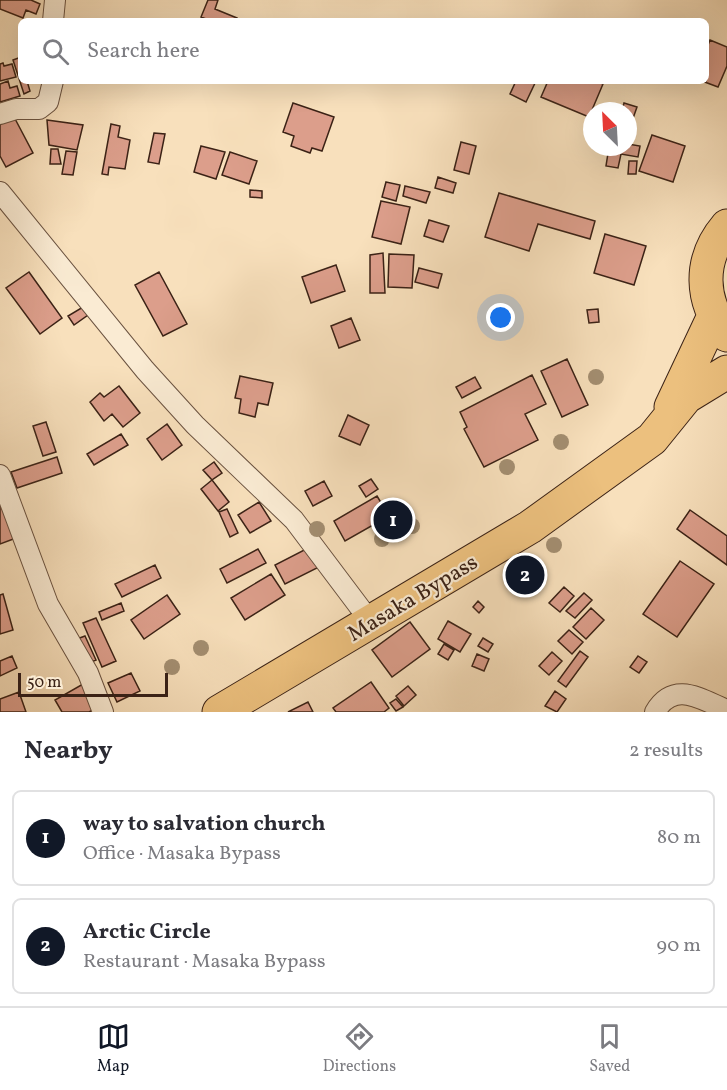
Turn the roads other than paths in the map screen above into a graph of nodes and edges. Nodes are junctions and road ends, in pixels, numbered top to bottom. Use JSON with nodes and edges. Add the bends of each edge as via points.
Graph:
{"nodes":[{"id":1,"x":55,"y":0,"type":"edge"},
{"id":2,"x":53,"y":18,"type":"edge"},
{"id":3,"x":52,"y":84,"type":"edge"},
{"id":4,"x":0,"y":114,"type":"edge"},
{"id":5,"x":0,"y":192,"type":"edge"},
{"id":6,"x":727,"y":226,"type":"edge"},
{"id":7,"x":720,"y":327,"type":"edge"},
{"id":8,"x":727,"y":372,"type":"edge"},
{"id":9,"x":727,"y":395,"type":"edge"},
{"id":10,"x":686,"y":397,"type":"junction"},
{"id":11,"x":659,"y":434,"type":"junction"},
{"id":12,"x":0,"y":475,"type":"edge"},
{"id":13,"x":370,"y":621,"type":"junction"},
{"id":14,"x":727,"y":710,"type":"edge"},
{"id":15,"x":103,"y":712,"type":"edge"},
{"id":16,"x":219,"y":712,"type":"edge"},
{"id":17,"x":656,"y":712,"type":"edge"}],
"edges":[{"from":1,"to":2,"type":"street"},
{"from":3,"to":4,"type":"street","via":[[48,102],[39,110],[16,109]]},
{"from":5,"to":13,"type":"street","via":[[145,370],[195,425],[294,520]]},
{"from":6,"to":7,"type":"highway","via":[[709,255],[704,287]]},
{"from":7,"to":11,"type":"highway","name":"Masaka Bypass"},
{"from":8,"to":10,"type":"highway","name":"Masaka Bypass"},
{"from":9,"to":10,"type":"highway"},
{"from":10,"to":11,"type":"highway","name":"Masaka Bypass"},
{"from":11,"to":13,"type":"highway","name":"Masaka Bypass","via":[[530,527]]},
{"from":12,"to":15,"type":"street","via":[[48,604],[88,673]]},
{"from":13,"to":16,"type":"highway","name":"Masaka Bypass"},
{"from":14,"to":17,"type":"street","via":[[688,694],[673,694]]}]}
